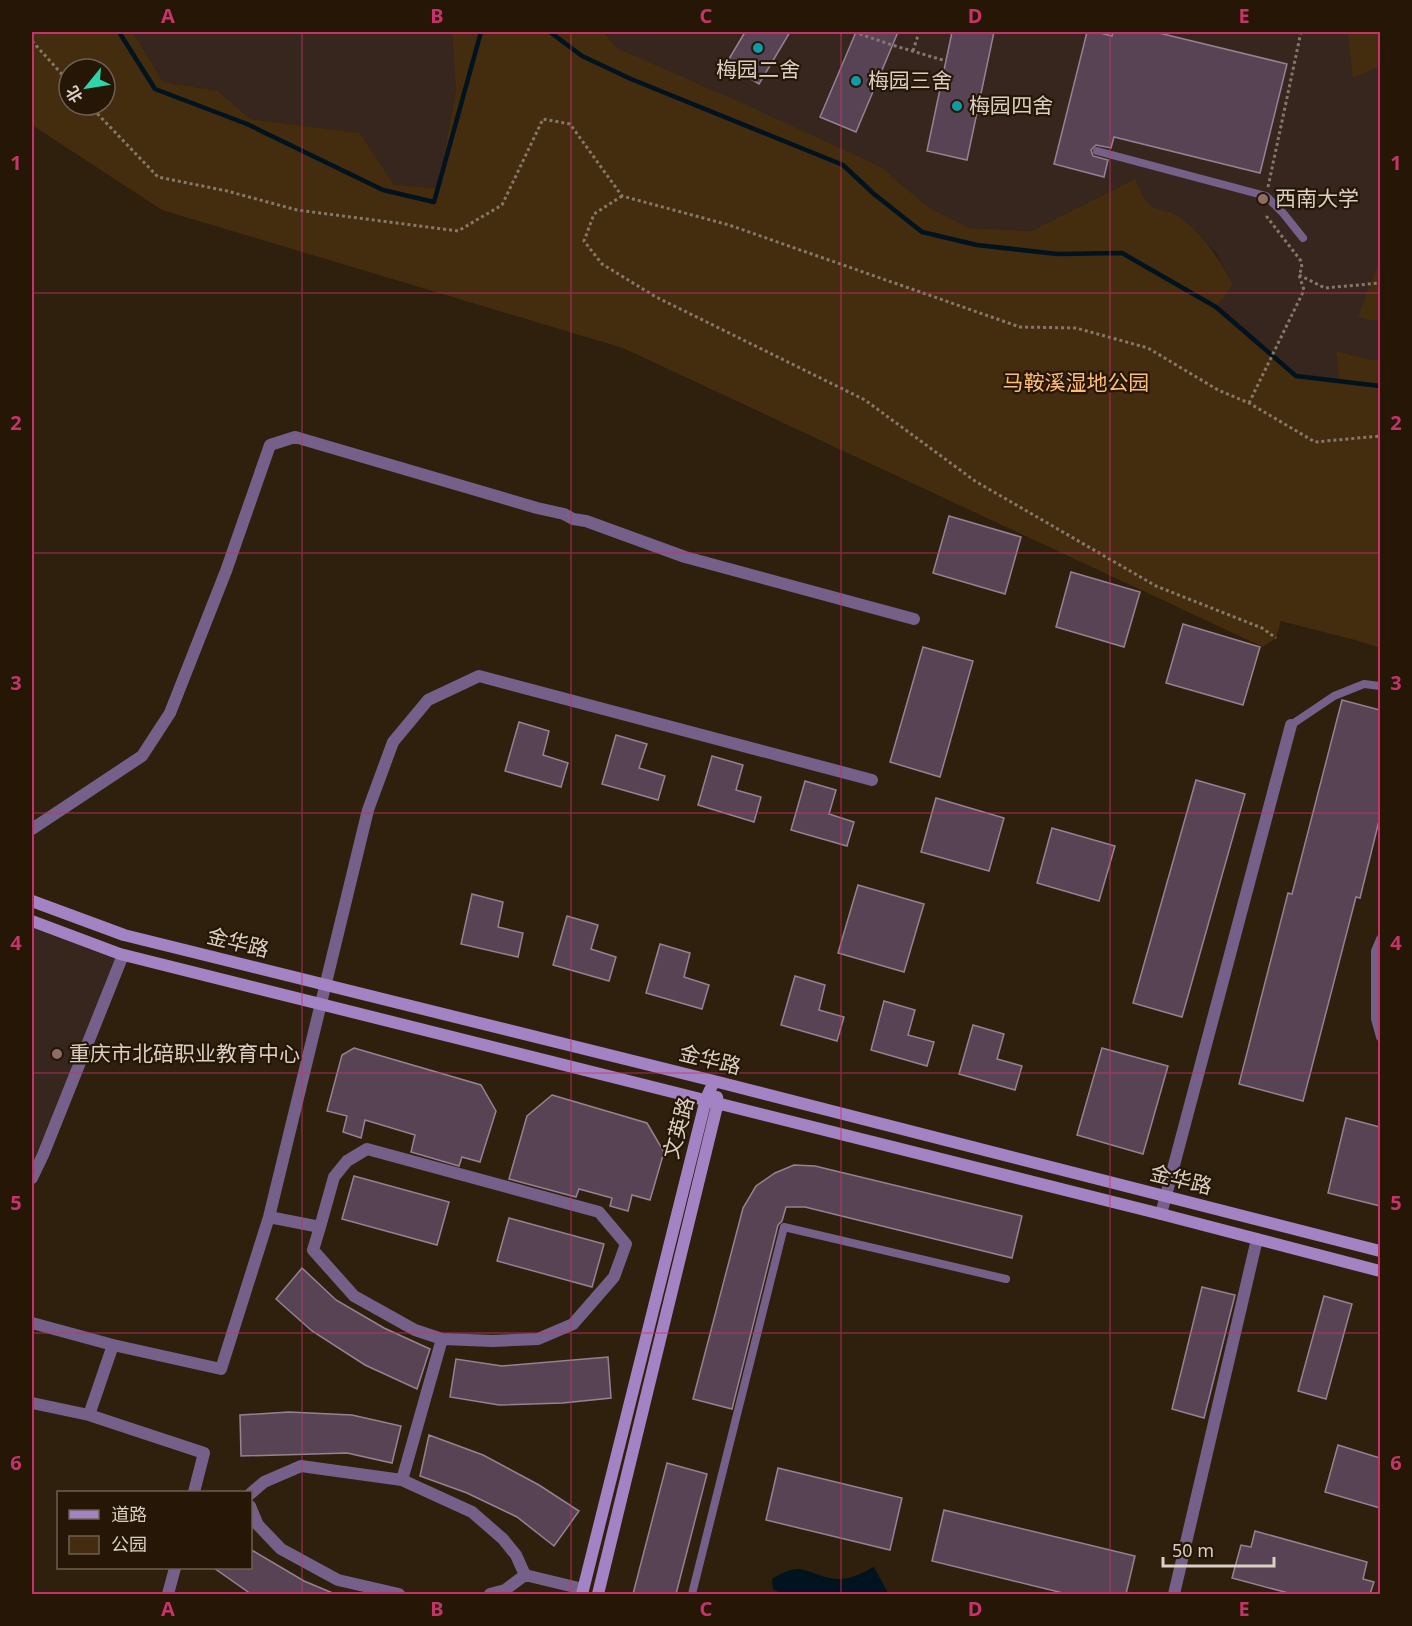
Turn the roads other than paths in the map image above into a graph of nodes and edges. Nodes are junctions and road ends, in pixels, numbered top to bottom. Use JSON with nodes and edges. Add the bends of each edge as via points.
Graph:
{"nodes":[{"id":1,"x":1097,"y":151,"type":"dead end"},
{"id":2,"x":1303,"y":238,"type":"dead end"},
{"id":3,"x":914,"y":619,"type":"dead end"},
{"id":4,"x":1380,"y":686,"type":"edge"},
{"id":5,"x":1291,"y":725,"type":"joint"},
{"id":6,"x":872,"y":780,"type":"dead end"},
{"id":7,"x":32,"y":829,"type":"edge"},
{"id":8,"x":32,"y":901,"type":"edge"},
{"id":9,"x":32,"y":921,"type":"edge"},
{"id":10,"x":1380,"y":939,"type":"edge"},
{"id":11,"x":123,"y":955,"type":"junction"},
{"id":12,"x":325,"y":985,"type":"junction"},
{"id":13,"x":321,"y":1004,"type":"junction"},
{"id":14,"x":1380,"y":1037,"type":"edge"},
{"id":15,"x":714,"y":1081,"type":"junction"},
{"id":16,"x":712,"y":1101,"type":"junction"},
{"id":17,"x":32,"y":1178,"type":"edge"},
{"id":18,"x":1166,"y":1196,"type":"junction"},
{"id":19,"x":1161,"y":1214,"type":"junction"},
{"id":20,"x":269,"y":1217,"type":"junction"},
{"id":21,"x":320,"y":1227,"type":"junction"},
{"id":22,"x":1257,"y":1239,"type":"junction"},
{"id":23,"x":1380,"y":1251,"type":"edge"},
{"id":24,"x":1380,"y":1271,"type":"edge"},
{"id":25,"x":1006,"y":1279,"type":"dead end"},
{"id":26,"x":32,"y":1323,"type":"edge"},
{"id":27,"x":442,"y":1339,"type":"junction"},
{"id":28,"x":113,"y":1345,"type":"junction"},
{"id":29,"x":32,"y":1403,"type":"edge"},
{"id":30,"x":89,"y":1415,"type":"junction"},
{"id":31,"x":402,"y":1480,"type":"junction"},
{"id":32,"x":194,"y":1491,"type":"edge"},
{"id":33,"x":252,"y":1492,"type":"edge"},
{"id":34,"x":252,"y":1511,"type":"edge"},
{"id":35,"x":175,"y":1569,"type":"edge"},
{"id":36,"x":525,"y":1575,"type":"junction"},
{"id":37,"x":583,"y":1592,"type":"edge"},
{"id":38,"x":168,"y":1594,"type":"edge"},
{"id":39,"x":399,"y":1594,"type":"edge"},
{"id":40,"x":489,"y":1594,"type":"edge"},
{"id":41,"x":598,"y":1594,"type":"edge"},
{"id":42,"x":692,"y":1594,"type":"edge"},
{"id":43,"x":1174,"y":1594,"type":"edge"}],
"edges":[{"from":1,"to":2,"type":"lane","via":[[1266,196]]},
{"from":3,"to":7,"type":"street","via":[[685,557],[564,514],[295,437],[270,445],[170,713],[142,756]]},
{"from":4,"to":5,"type":"lane","via":[[1364,684],[1334,696]]},
{"from":5,"to":18,"type":"street"},
{"from":6,"to":12,"type":"street","via":[[479,676],[428,700],[393,742],[368,810]]},
{"from":8,"to":12,"type":"main road","name":"金华路","via":[[124,935]]},
{"from":9,"to":11,"type":"main road","name":"金华路"},
{"from":10,"to":14,"type":"lane","via":[[1375,951],[1375,1019]]},
{"from":11,"to":13,"type":"main road","name":"金华路"},
{"from":11,"to":17,"type":"street"},
{"from":12,"to":13,"type":"street"},
{"from":12,"to":15,"type":"main road","name":"金华路"},
{"from":13,"to":16,"type":"main road","name":"金华路"},
{"from":13,"to":20,"type":"street"},
{"from":15,"to":16,"type":"main road","name":"文英路"},
{"from":15,"to":18,"type":"main road","name":"金华路"},
{"from":16,"to":19,"type":"main road","name":"金华路"},
{"from":16,"to":37,"type":"main road","name":"文英路"},
{"from":16,"to":41,"type":"main road","name":"文英路"},
{"from":18,"to":19,"type":"street"},
{"from":18,"to":23,"type":"main road","name":"金华路"},
{"from":19,"to":22,"type":"main road","name":"金华路"},
{"from":20,"to":21,"type":"street"},
{"from":20,"to":28,"type":"street","via":[[221,1369]]},
{"from":21,"to":27,"type":"street","via":[[313,1250],[354,1296],[415,1330]]},
{"from":21,"to":27,"type":"street","via":[[334,1177],[347,1161],[368,1149],[599,1212],[626,1244],[614,1277],[573,1324],[538,1339]]},
{"from":22,"to":24,"type":"main road","name":"金华路"},
{"from":22,"to":43,"type":"street"},
{"from":25,"to":42,"type":"lane","via":[[784,1227]]},
{"from":26,"to":28,"type":"street"},
{"from":27,"to":31,"type":"street"},
{"from":28,"to":30,"type":"street"},
{"from":29,"to":30,"type":"street"},
{"from":30,"to":32,"type":"street","via":[[204,1453]]},
{"from":31,"to":33,"type":"street","via":[[301,1466],[264,1482]]},
{"from":31,"to":36,"type":"street","via":[[472,1512],[503,1539]]},
{"from":34,"to":39,"type":"street","via":[[258,1525],[280,1549],[338,1580]]},
{"from":35,"to":38,"type":"street"},
{"from":36,"to":37,"type":"street"},
{"from":36,"to":40,"type":"street","via":[[504,1590]]}]}
